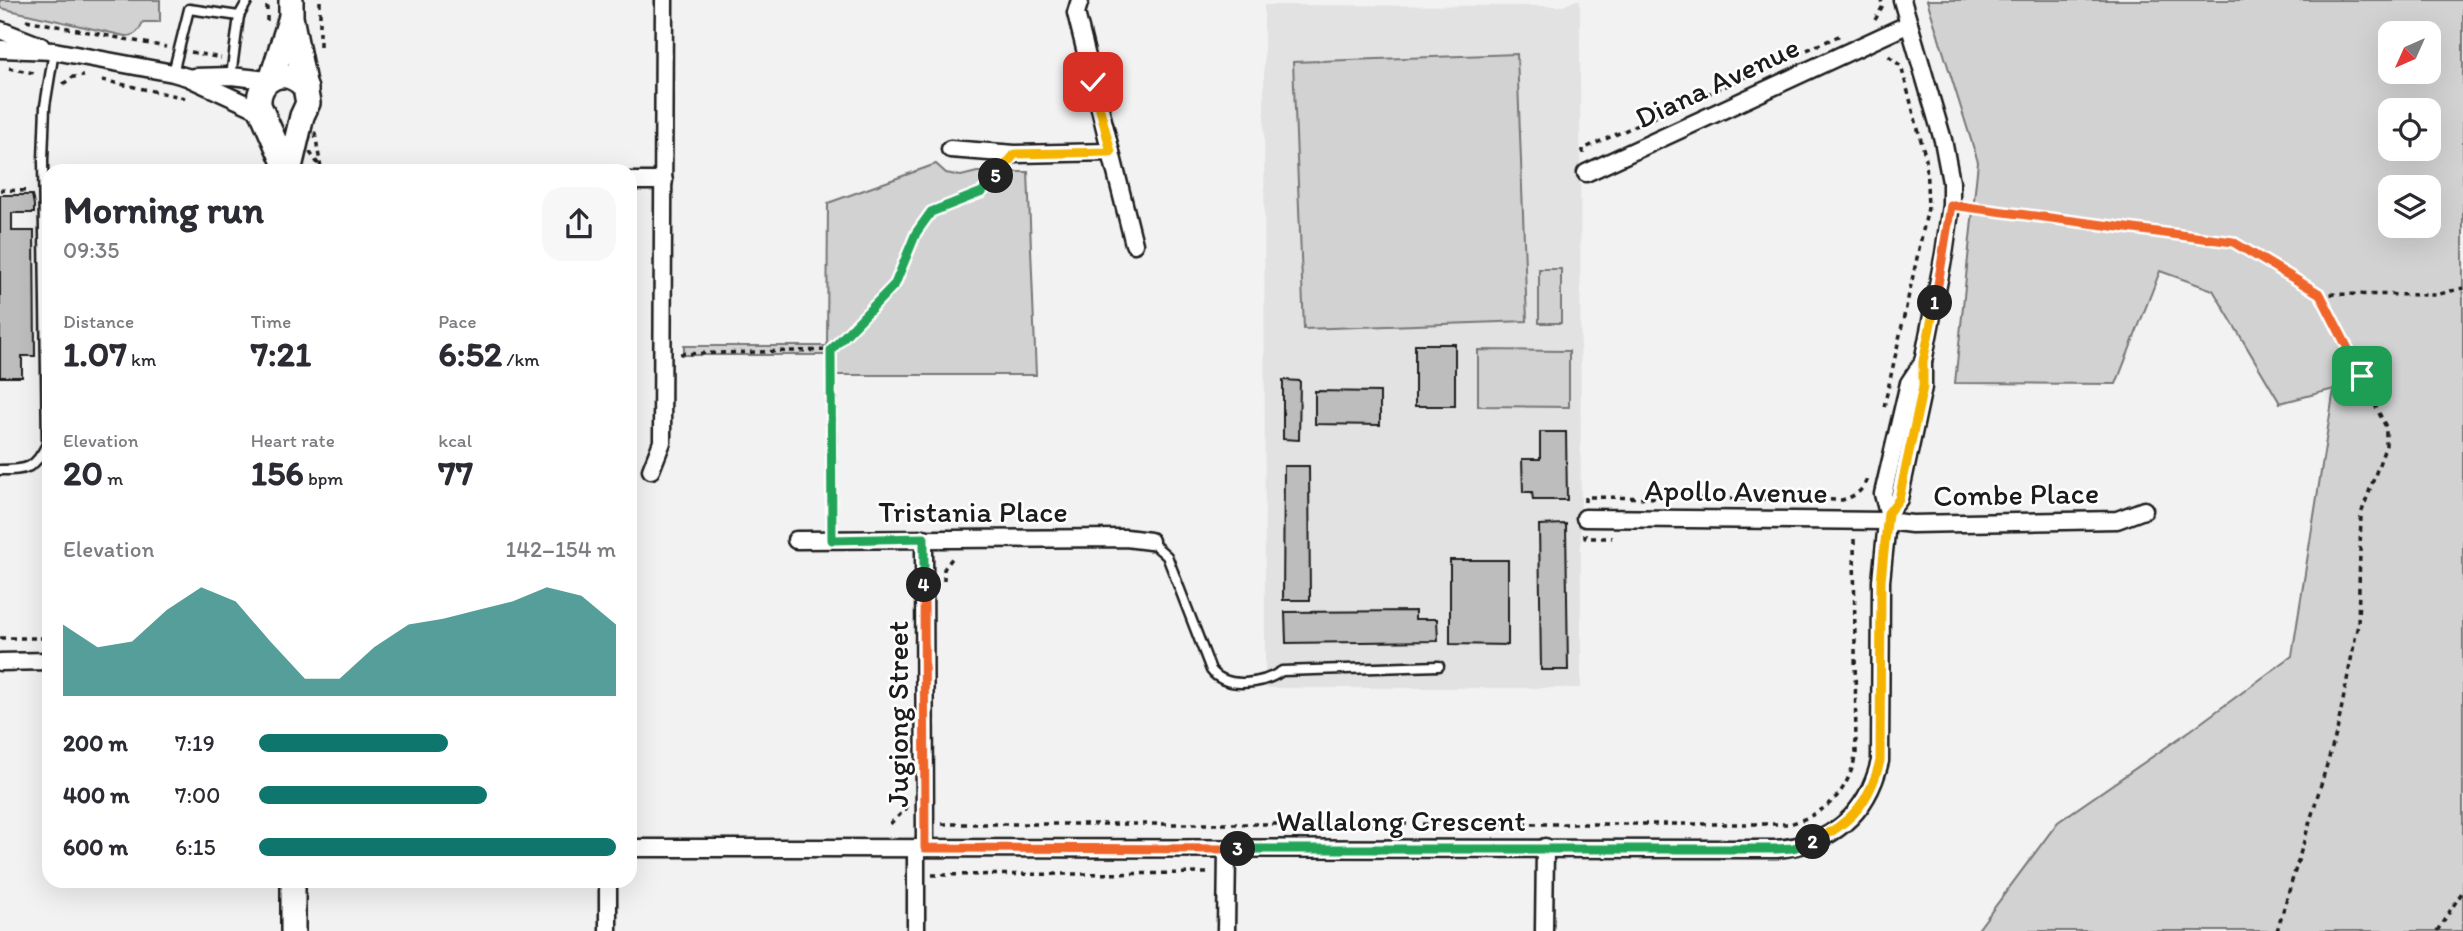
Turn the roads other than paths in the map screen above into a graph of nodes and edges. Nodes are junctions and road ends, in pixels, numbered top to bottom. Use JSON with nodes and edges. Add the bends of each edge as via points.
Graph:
{"nodes":[{"id":1,"x":248,"y":0,"type":"edge"},
{"id":2,"x":664,"y":0,"type":"edge"},
{"id":3,"x":1080,"y":0,"type":"edge"},
{"id":4,"x":1902,"y":0,"type":"edge"},
{"id":5,"x":291,"y":9,"type":"edge"},
{"id":6,"x":239,"y":16,"type":"junction"},
{"id":7,"x":1909,"y":24,"type":"junction"},
{"id":8,"x":0,"y":30,"type":"edge"},
{"id":9,"x":0,"y":49,"type":"edge"},
{"id":10,"x":54,"y":51,"type":"junction"},
{"id":11,"x":232,"y":68,"type":"junction"},
{"id":12,"x":180,"y":75,"type":"junction"},
{"id":13,"x":270,"y":79,"type":"junction"},
{"id":14,"x":306,"y":89,"type":"junction"},
{"id":15,"x":263,"y":113,"type":"junction"},
{"id":16,"x":302,"y":116,"type":"junction"},
{"id":17,"x":950,"y":149,"type":"dead end"},
{"id":18,"x":1111,"y":152,"type":"junction"},
{"id":19,"x":43,"y":164,"type":"edge"},
{"id":20,"x":285,"y":164,"type":"edge"},
{"id":21,"x":290,"y":164,"type":"edge"},
{"id":22,"x":1586,"y":173,"type":"dead end"},
{"id":23,"x":637,"y":181,"type":"edge"},
{"id":24,"x":664,"y":181,"type":"junction"},
{"id":25,"x":1134,"y":244,"type":"dead end"},
{"id":26,"x":42,"y":455,"type":"edge"},
{"id":27,"x":0,"y":470,"type":"edge"},
{"id":28,"x":651,"y":470,"type":"dead end"},
{"id":29,"x":2144,"y":510,"type":"dead end"},
{"id":30,"x":1888,"y":517,"type":"junction"},
{"id":31,"x":1585,"y":518,"type":"dead end"},
{"id":32,"x":924,"y":538,"type":"junction"},
{"id":33,"x":796,"y":540,"type":"dead end"},
{"id":34,"x":1150,"y":541,"type":"joint"},
{"id":35,"x":42,"y":661,"type":"edge"},
{"id":36,"x":0,"y":662,"type":"edge"},
{"id":37,"x":1439,"y":666,"type":"dead end"},
{"id":38,"x":1545,"y":847,"type":"junction"},
{"id":39,"x":637,"y":848,"type":"edge"},
{"id":40,"x":921,"y":848,"type":"junction"},
{"id":41,"x":1227,"y":849,"type":"junction"},
{"id":42,"x":293,"y":888,"type":"edge"},
{"id":43,"x":608,"y":888,"type":"edge"},
{"id":44,"x":293,"y":931,"type":"edge"},
{"id":45,"x":608,"y":931,"type":"edge"},
{"id":46,"x":916,"y":931,"type":"edge"},
{"id":47,"x":1226,"y":931,"type":"edge"},
{"id":48,"x":1544,"y":931,"type":"edge"}],
"edges":[{"from":1,"to":6,"type":"lane"},
{"from":2,"to":24,"type":"street"},
{"from":3,"to":18,"type":"street","via":[[1076,13]]},
{"from":4,"to":7,"type":"street","name":"Wallalong Crescent"},
{"from":5,"to":13,"type":"main road"},
{"from":5,"to":14,"type":"main road"},
{"from":6,"to":11,"type":"lane"},
{"from":6,"to":12,"type":"lane","via":[[189,9]]},
{"from":7,"to":22,"type":"street","name":"Diana Avenue"},
{"from":7,"to":30,"type":"street","name":"Wallalong Crescent","via":[[1943,140],[1951,205],[1923,362],[1923,387],[1899,499]]},
{"from":8,"to":10,"type":"street"},
{"from":9,"to":10,"type":"street"},
{"from":10,"to":12,"type":"street"},
{"from":10,"to":19,"type":"lane","via":[[44,106]]},
{"from":11,"to":12,"type":"street"},
{"from":11,"to":13,"type":"street"},
{"from":12,"to":15,"type":"street"},
{"from":13,"to":14,"type":"main road","via":[[291,76]]},
{"from":13,"to":15,"type":"main road","via":[[259,94]]},
{"from":14,"to":16,"type":"main road","via":[[308,103]]},
{"from":15,"to":16,"type":"main road","via":[[272,122],[286,125]]},
{"from":15,"to":20,"type":"main road"},
{"from":16,"to":21,"type":"main road"},
{"from":17,"to":18,"type":"street","via":[[1015,154]]},
{"from":18,"to":25,"type":"street"},
{"from":23,"to":24,"type":"street"},
{"from":24,"to":28,"type":"street","via":[[662,442]]},
{"from":26,"to":27,"type":"lane","via":[[38,463],[24,469]]},
{"from":29,"to":30,"type":"street","name":"Combe Place","via":[[2116,520],[1912,524]]},
{"from":30,"to":31,"type":"street","name":"Apollo Avenue"},
{"from":30,"to":38,"type":"street","name":"Wallalong Crescent","via":[[1881,581],[1880,761],[1867,798],[1854,814],[1835,831],[1793,848]]},
{"from":32,"to":33,"type":"street","name":"Tristania Place"},
{"from":32,"to":34,"type":"street","name":"Tristania Place"},
{"from":32,"to":40,"type":"street","name":"Jugiong Street"},
{"from":34,"to":37,"type":"lane","via":[[1167,556],[1217,678],[1228,682],[1269,680],[1282,671]]},
{"from":35,"to":36,"type":"street"},
{"from":38,"to":41,"type":"street","name":"Wallalong Crescent"},
{"from":38,"to":48,"type":"street"},
{"from":39,"to":40,"type":"street","name":"Wallalong Crescent"},
{"from":40,"to":41,"type":"street","name":"Wallalong Crescent"},
{"from":40,"to":46,"type":"street","name":"Jugiong Street"},
{"from":41,"to":47,"type":"street"},
{"from":42,"to":44,"type":"main road"},
{"from":43,"to":45,"type":"street"}]}
